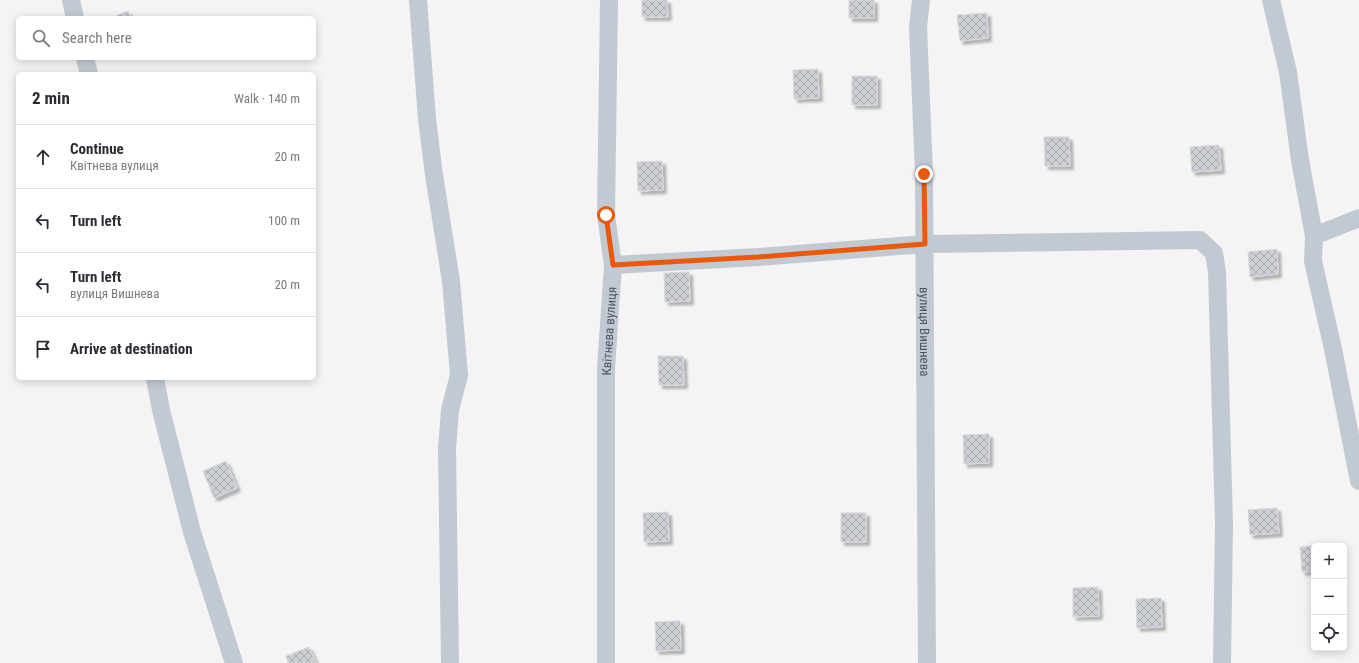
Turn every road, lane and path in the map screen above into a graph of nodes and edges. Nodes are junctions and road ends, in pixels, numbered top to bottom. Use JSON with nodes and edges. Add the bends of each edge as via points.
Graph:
{"nodes":[{"id":1,"x":71,"y":0,"type":"edge"},
{"id":2,"x":418,"y":0,"type":"edge"},
{"id":3,"x":609,"y":0,"type":"edge"},
{"id":4,"x":921,"y":0,"type":"edge"},
{"id":5,"x":1271,"y":0,"type":"edge"},
{"id":6,"x":75,"y":16,"type":"edge"},
{"id":7,"x":86,"y":60,"type":"edge"},
{"id":8,"x":90,"y":72,"type":"edge"},
{"id":9,"x":1359,"y":218,"type":"edge"},
{"id":10,"x":1314,"y":236,"type":"junction"},
{"id":11,"x":925,"y":244,"type":"junction"},
{"id":12,"x":613,"y":265,"type":"junction"},
{"id":13,"x":155,"y":380,"type":"edge"},
{"id":14,"x":1359,"y":481,"type":"edge"},
{"id":15,"x":234,"y":663,"type":"edge"},
{"id":16,"x":450,"y":663,"type":"edge"},
{"id":17,"x":606,"y":663,"type":"edge"},
{"id":18,"x":927,"y":663,"type":"edge"},
{"id":19,"x":1222,"y":663,"type":"edge"}],
"edges":[{"from":1,"to":6,"type":"street"},
{"from":2,"to":16,"type":"street","via":[[427,119],[451,281],[459,375],[450,410],[447,448]]},
{"from":3,"to":12,"type":"street","name":"Квітнева вулиця","via":[[606,215]]},
{"from":4,"to":11,"type":"street","name":"вулиця Вишнева","via":[[918,27]]},
{"from":5,"to":10,"type":"street","via":[[1288,72]]},
{"from":7,"to":8,"type":"street"},
{"from":9,"to":10,"type":"street"},
{"from":10,"to":14,"type":"street","via":[[1314,261],[1334,348]]},
{"from":11,"to":12,"type":"street"},
{"from":11,"to":18,"type":"street","name":"вулиця Вишнева"},
{"from":11,"to":19,"type":"street","via":[[1200,240],[1214,253],[1217,272],[1224,508]]},
{"from":12,"to":17,"type":"street","name":"Квітнева вулиця","via":[[606,368]]},
{"from":13,"to":15,"type":"street","via":[[192,532]]}]}
